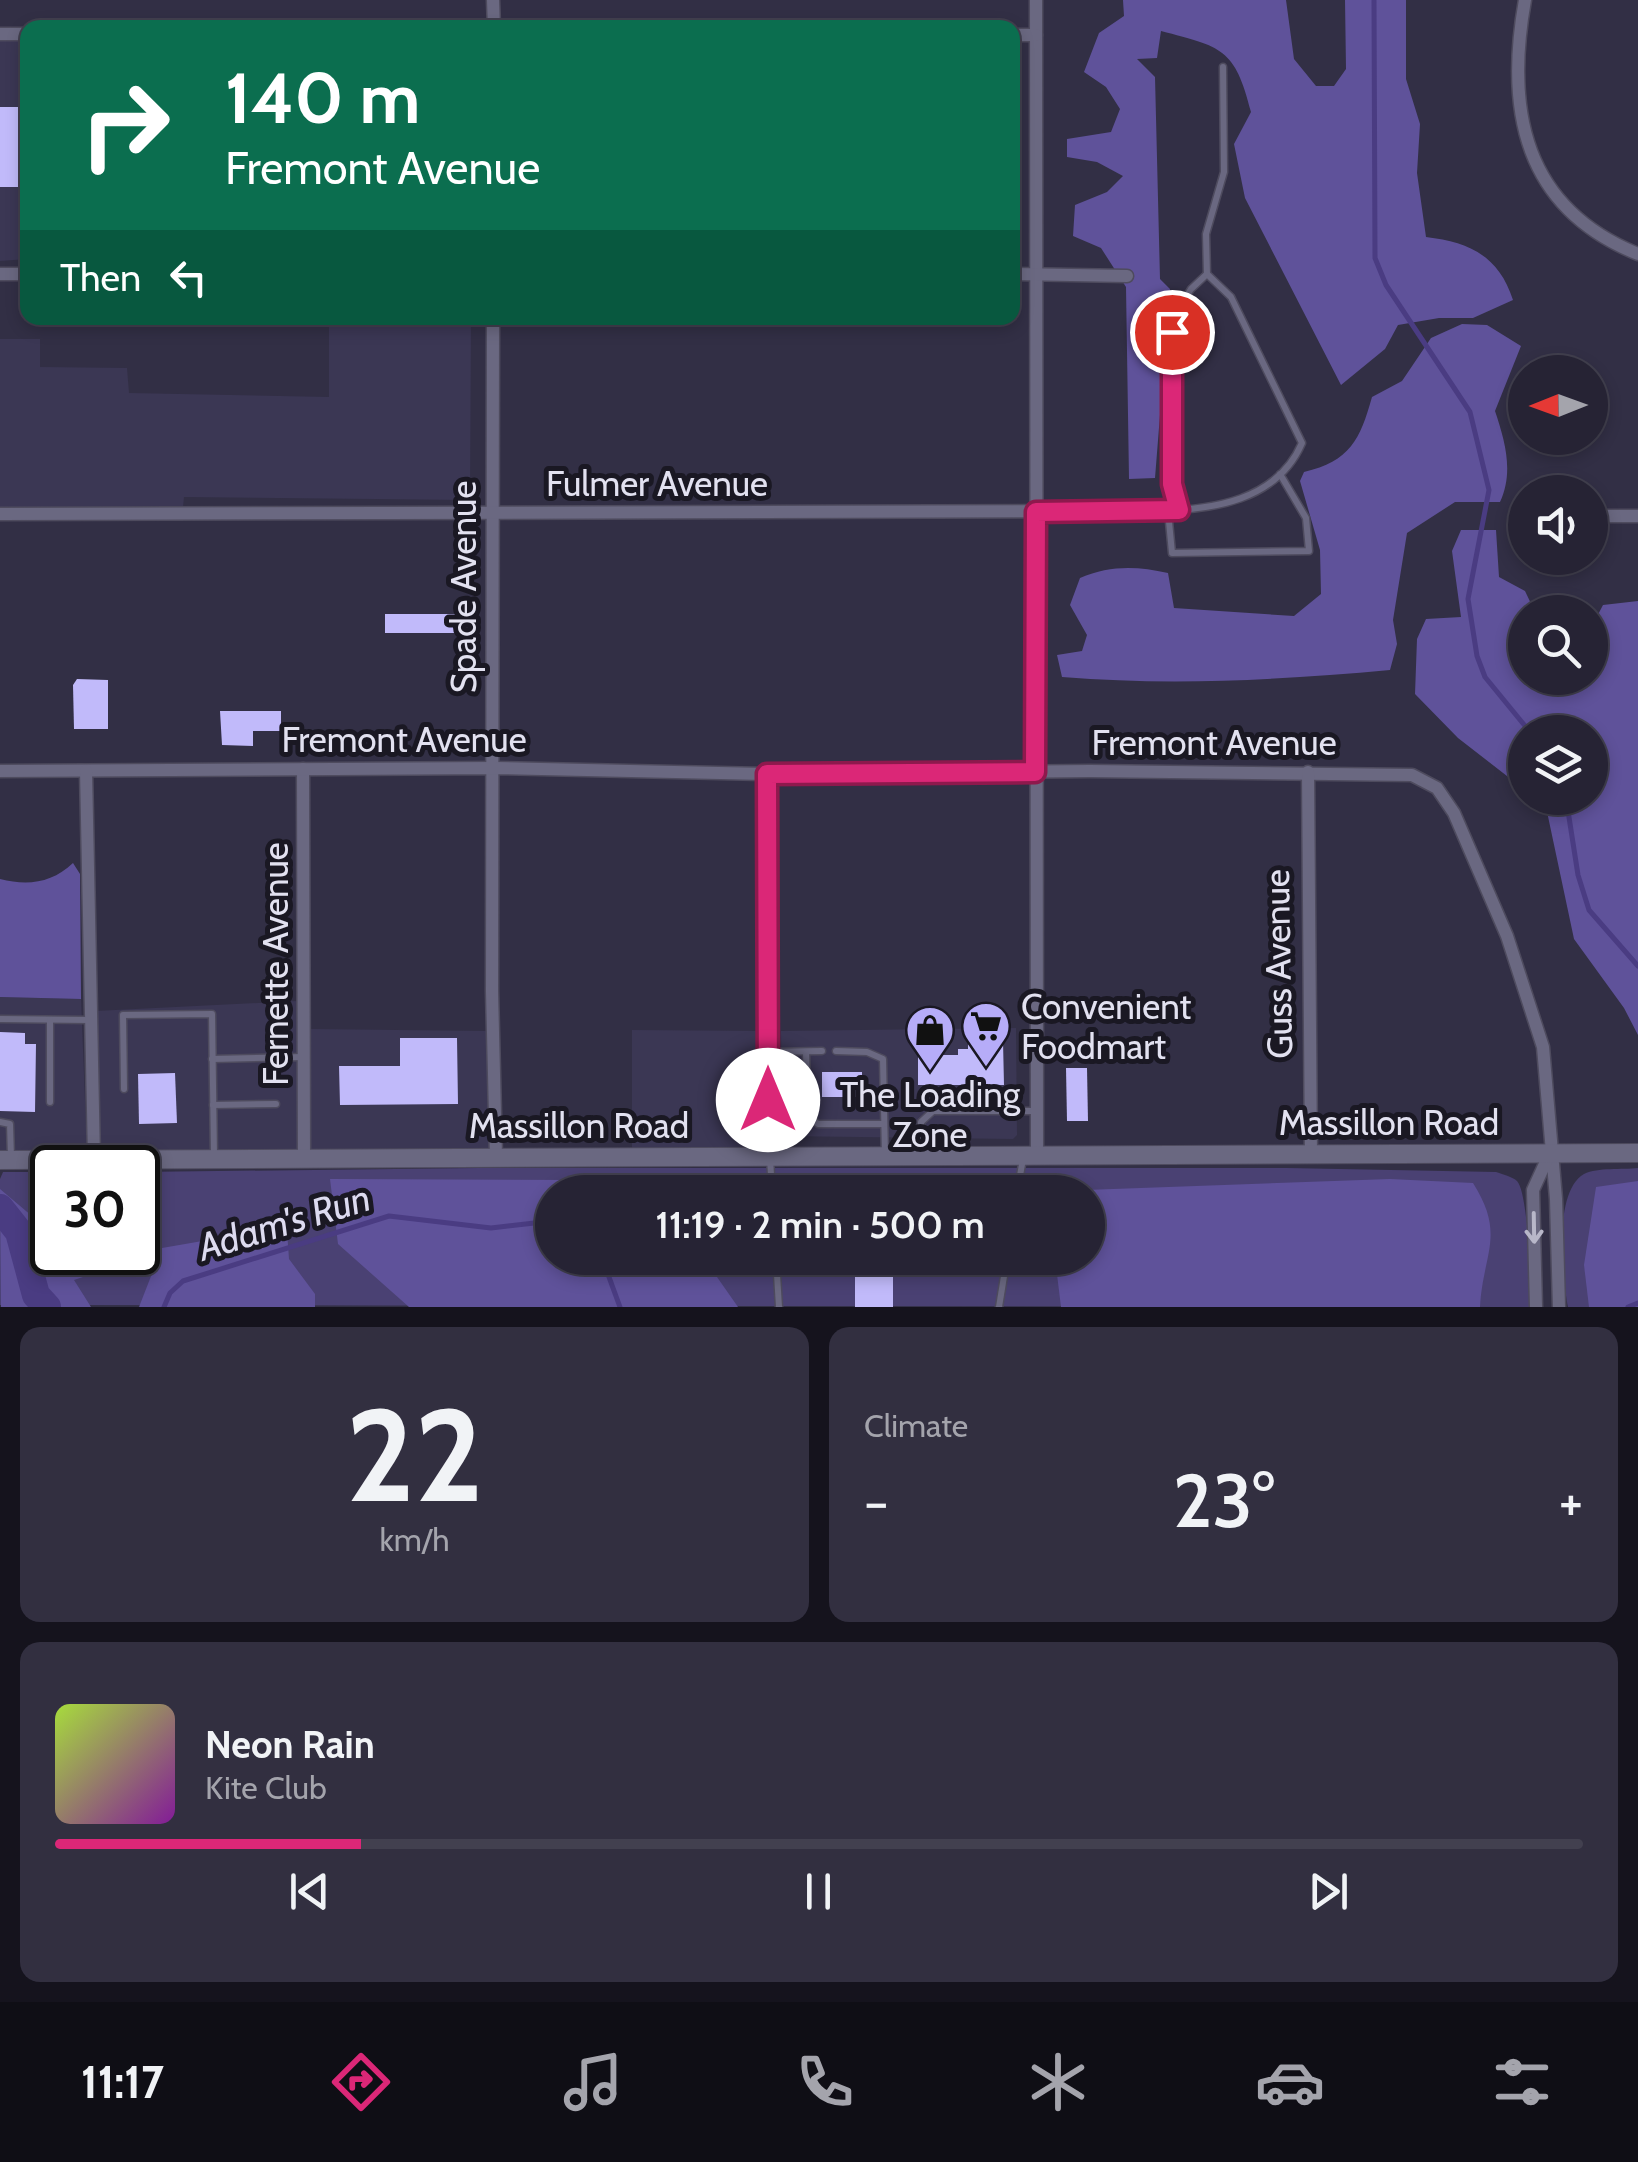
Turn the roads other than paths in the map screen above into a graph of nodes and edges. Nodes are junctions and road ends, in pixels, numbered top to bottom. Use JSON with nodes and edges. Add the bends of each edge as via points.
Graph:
{"nodes":[{"id":1,"x":1036,"y":0,"type":"edge"},
{"id":2,"x":1526,"y":0,"type":"edge"},
{"id":3,"x":1020,"y":35,"type":"edge"},
{"id":4,"x":1036,"y":36,"type":"junction"},
{"id":5,"x":1223,"y":67,"type":"dead end"},
{"id":6,"x":1638,"y":254,"type":"edge"},
{"id":7,"x":1020,"y":274,"type":"edge"},
{"id":8,"x":1207,"y":274,"type":"junction"},
{"id":9,"x":1035,"y":275,"type":"junction"},
{"id":10,"x":1126,"y":276,"type":"dead end"},
{"id":11,"x":493,"y":325,"type":"edge"},
{"id":12,"x":1280,"y":474,"type":"junction"},
{"id":13,"x":1179,"y":510,"type":"junction"},
{"id":14,"x":1162,"y":511,"type":"junction"},
{"id":15,"x":1036,"y":512,"type":"junction"},
{"id":16,"x":494,"y":513,"type":"junction"},
{"id":17,"x":0,"y":514,"type":"edge"},
{"id":18,"x":1608,"y":516,"type":"edge"},
{"id":19,"x":1638,"y":516,"type":"edge"},
{"id":20,"x":494,"y":768,"type":"junction"},
{"id":21,"x":302,"y":769,"type":"junction"},
{"id":22,"x":0,"y":771,"type":"edge"},
{"id":23,"x":86,"y":771,"type":"junction"},
{"id":24,"x":1035,"y":772,"type":"junction"},
{"id":25,"x":1308,"y":772,"type":"junction"},
{"id":26,"x":767,"y":774,"type":"junction"},
{"id":27,"x":0,"y":1019,"type":"edge"},
{"id":28,"x":50,"y":1020,"type":"junction"},
{"id":29,"x":90,"y":1024,"type":"junction"},
{"id":30,"x":768,"y":1052,"type":"junction"},
{"id":31,"x":806,"y":1052,"type":"junction"},
{"id":32,"x":822,"y":1052,"type":"dead end"},
{"id":33,"x":836,"y":1052,"type":"dead end"},
{"id":34,"x":305,"y":1057,"type":"junction"},
{"id":35,"x":212,"y":1060,"type":"junction"},
{"id":36,"x":124,"y":1089,"type":"dead end"},
{"id":37,"x":50,"y":1102,"type":"dead end"},
{"id":38,"x":276,"y":1104,"type":"dead end"},
{"id":39,"x":214,"y":1105,"type":"junction"},
{"id":40,"x":1038,"y":1111,"type":"junction"},
{"id":41,"x":0,"y":1122,"type":"edge"},
{"id":42,"x":884,"y":1124,"type":"junction"},
{"id":43,"x":94,"y":1145,"type":"edge"},
{"id":44,"x":1550,"y":1153,"type":"junction"},
{"id":45,"x":1638,"y":1153,"type":"edge"},
{"id":46,"x":1311,"y":1156,"type":"junction"},
{"id":47,"x":160,"y":1157,"type":"edge"},
{"id":48,"x":214,"y":1157,"type":"junction"},
{"id":49,"x":496,"y":1157,"type":"junction"},
{"id":50,"x":770,"y":1157,"type":"junction"},
{"id":51,"x":885,"y":1157,"type":"junction"},
{"id":52,"x":920,"y":1157,"type":"junction"},
{"id":53,"x":1030,"y":1157,"type":"junction"},
{"id":54,"x":304,"y":1158,"type":"junction"},
{"id":55,"x":5,"y":1159,"type":"edge"},
{"id":56,"x":30,"y":1159,"type":"edge"},
{"id":57,"x":771,"y":1175,"type":"edge"},
{"id":58,"x":1024,"y":1175,"type":"edge"},
{"id":59,"x":777,"y":1275,"type":"edge"},
{"id":60,"x":1004,"y":1275,"type":"edge"},
{"id":61,"x":779,"y":1307,"type":"edge"},
{"id":62,"x":999,"y":1307,"type":"edge"},
{"id":63,"x":1536,"y":1307,"type":"edge"},
{"id":64,"x":1559,"y":1307,"type":"edge"}],
"edges":[{"from":1,"to":4,"type":"street"},
{"from":2,"to":6,"type":"street","via":[[1517,64],[1529,148],[1569,213],[1608,242]]},
{"from":3,"to":4,"type":"street"},
{"from":4,"to":9,"type":"street"},
{"from":5,"to":8,"type":"lane","via":[[1224,172],[1206,234]]},
{"from":7,"to":9,"type":"street"},
{"from":8,"to":12,"type":"lane","name":"Fulmer Avenue","via":[[1231,297],[1299,430],[1297,455]]},
{"from":8,"to":13,"type":"lane","via":[[1172,318],[1172,484]]},
{"from":9,"to":10,"type":"street"},
{"from":9,"to":15,"type":"street"},
{"from":11,"to":16,"type":"street","name":"Spade Avenue"},
{"from":12,"to":13,"type":"lane","name":"Fulmer Avenue","via":[[1224,505]]},
{"from":12,"to":14,"type":"lane","via":[[1306,518],[1309,550],[1172,552]]},
{"from":13,"to":14,"type":"lane","name":"Fulmer Avenue"},
{"from":14,"to":15,"type":"street","name":"Fulmer Avenue"},
{"from":15,"to":16,"type":"street","name":"Fulmer Avenue"},
{"from":15,"to":24,"type":"street"},
{"from":16,"to":17,"type":"street","name":"Fulmer Avenue"},
{"from":16,"to":20,"type":"street","name":"Spade Avenue"},
{"from":18,"to":19,"type":"street"},
{"from":20,"to":21,"type":"street","name":"Fremont Avenue"},
{"from":20,"to":26,"type":"street","name":"Fremont Avenue"},
{"from":20,"to":49,"type":"street","name":"Spade Avenue"},
{"from":21,"to":23,"type":"street","name":"Fremont Avenue"},
{"from":21,"to":34,"type":"street","name":"Fernette Avenue"},
{"from":22,"to":23,"type":"street","name":"Fremont Avenue"},
{"from":23,"to":29,"type":"street"},
{"from":24,"to":25,"type":"street","name":"Fremont Avenue"},
{"from":24,"to":26,"type":"street","name":"Fremont Avenue"},
{"from":24,"to":40,"type":"street"},
{"from":25,"to":44,"type":"street","name":"Fremont Avenue","via":[[1412,775],[1447,800],[1533,1010],[1547,1072]]},
{"from":25,"to":46,"type":"street","name":"Guss Avenue"},
{"from":26,"to":30,"type":"street"},
{"from":27,"to":28,"type":"lane"},
{"from":28,"to":29,"type":"lane"},
{"from":28,"to":37,"type":"lane"},
{"from":29,"to":43,"type":"street"},
{"from":30,"to":31,"type":"lane"},
{"from":30,"to":50,"type":"street"},
{"from":31,"to":32,"type":"lane"},
{"from":31,"to":42,"type":"lane","via":[[808,1116],[818,1124]]},
{"from":33,"to":42,"type":"lane","via":[[867,1052],[883,1060]]},
{"from":34,"to":35,"type":"lane"},
{"from":34,"to":54,"type":"street","name":"Fernette Avenue"},
{"from":35,"to":36,"type":"lane","via":[[212,1014],[123,1015]]},
{"from":35,"to":39,"type":"lane"},
{"from":38,"to":39,"type":"lane"},
{"from":39,"to":48,"type":"lane"},
{"from":40,"to":52,"type":"lane","via":[[933,1111],[921,1122]]},
{"from":40,"to":53,"type":"street"},
{"from":41,"to":55,"type":"lane","via":[[10,1124]]},
{"from":42,"to":51,"type":"lane"},
{"from":44,"to":45,"type":"street","name":"Massillon Road"},
{"from":44,"to":46,"type":"street","name":"Massillon Road"},
{"from":44,"to":63,"type":"street","one_way":true,"via":[[1533,1190]]},
{"from":44,"to":64,"type":"street","name":"Fremont Avenue"},
{"from":46,"to":53,"type":"street","name":"Massillon Road"},
{"from":47,"to":48,"type":"street","name":"Massillon Road"},
{"from":48,"to":54,"type":"street","name":"Massillon Road"},
{"from":49,"to":50,"type":"street","name":"Massillon Road"},
{"from":49,"to":54,"type":"street","name":"Massillon Road"},
{"from":50,"to":51,"type":"street","name":"Massillon Road"},
{"from":50,"to":57,"type":"lane"},
{"from":51,"to":52,"type":"street","name":"Massillon Road"},
{"from":52,"to":53,"type":"street","name":"Massillon Road"},
{"from":53,"to":58,"type":"lane"},
{"from":55,"to":56,"type":"street","name":"Massillon Road"},
{"from":59,"to":61,"type":"lane"},
{"from":60,"to":62,"type":"lane"}]}
